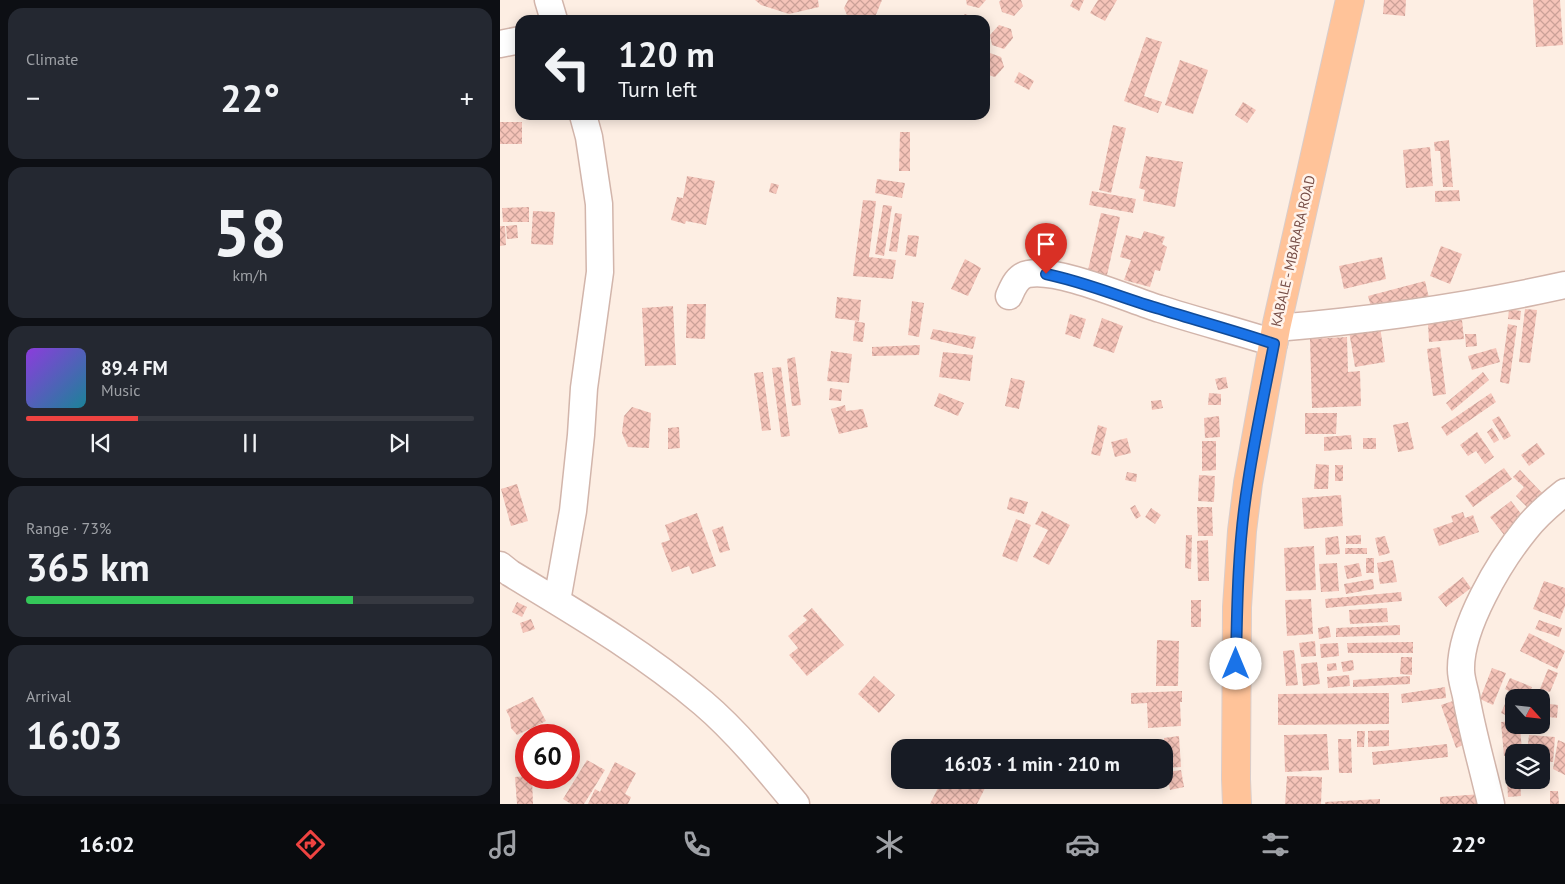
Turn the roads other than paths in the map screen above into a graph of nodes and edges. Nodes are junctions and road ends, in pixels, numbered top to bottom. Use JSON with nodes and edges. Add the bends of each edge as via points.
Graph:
{"nodes":[{"id":1,"x":548,"y":0,"type":"edge"},
{"id":2,"x":1350,"y":0,"type":"edge"},
{"id":3,"x":552,"y":15,"type":"edge"},
{"id":4,"x":515,"y":41,"type":"edge"},
{"id":5,"x":500,"y":44,"type":"edge"},
{"id":6,"x":584,"y":120,"type":"edge"},
{"id":7,"x":1565,"y":285,"type":"edge"},
{"id":8,"x":1009,"y":296,"type":"dead end"},
{"id":9,"x":1275,"y":336,"type":"junction"},
{"id":10,"x":1565,"y":492,"type":"edge"},
{"id":11,"x":503,"y":570,"type":"edge"},
{"id":12,"x":557,"y":601,"type":"junction"},
{"id":13,"x":796,"y":804,"type":"edge"},
{"id":14,"x":1237,"y":804,"type":"edge"},
{"id":15,"x":1491,"y":804,"type":"edge"}],
"edges":[{"from":1,"to":3,"type":"street"},
{"from":2,"to":9,"type":"main road","name":"KABALE - MBARARA ROAD"},
{"from":4,"to":5,"type":"street"},
{"from":6,"to":12,"type":"street","via":[[599,204],[600,272],[584,388],[573,511]]},
{"from":7,"to":9,"type":"street","via":[[1413,314],[1332,323]]},
{"from":8,"to":9,"type":"street","via":[[1021,276],[1046,274],[1160,309]]},
{"from":9,"to":14,"type":"main road","name":"KABALE - MBARARA ROAD","via":[[1242,531],[1237,607]]},
{"from":10,"to":15,"type":"street","via":[[1526,528],[1502,562],[1479,605],[1465,641],[1461,669]]},
{"from":11,"to":12,"type":"street"},
{"from":12,"to":13,"type":"street","via":[[625,644],[704,704]]}]}
